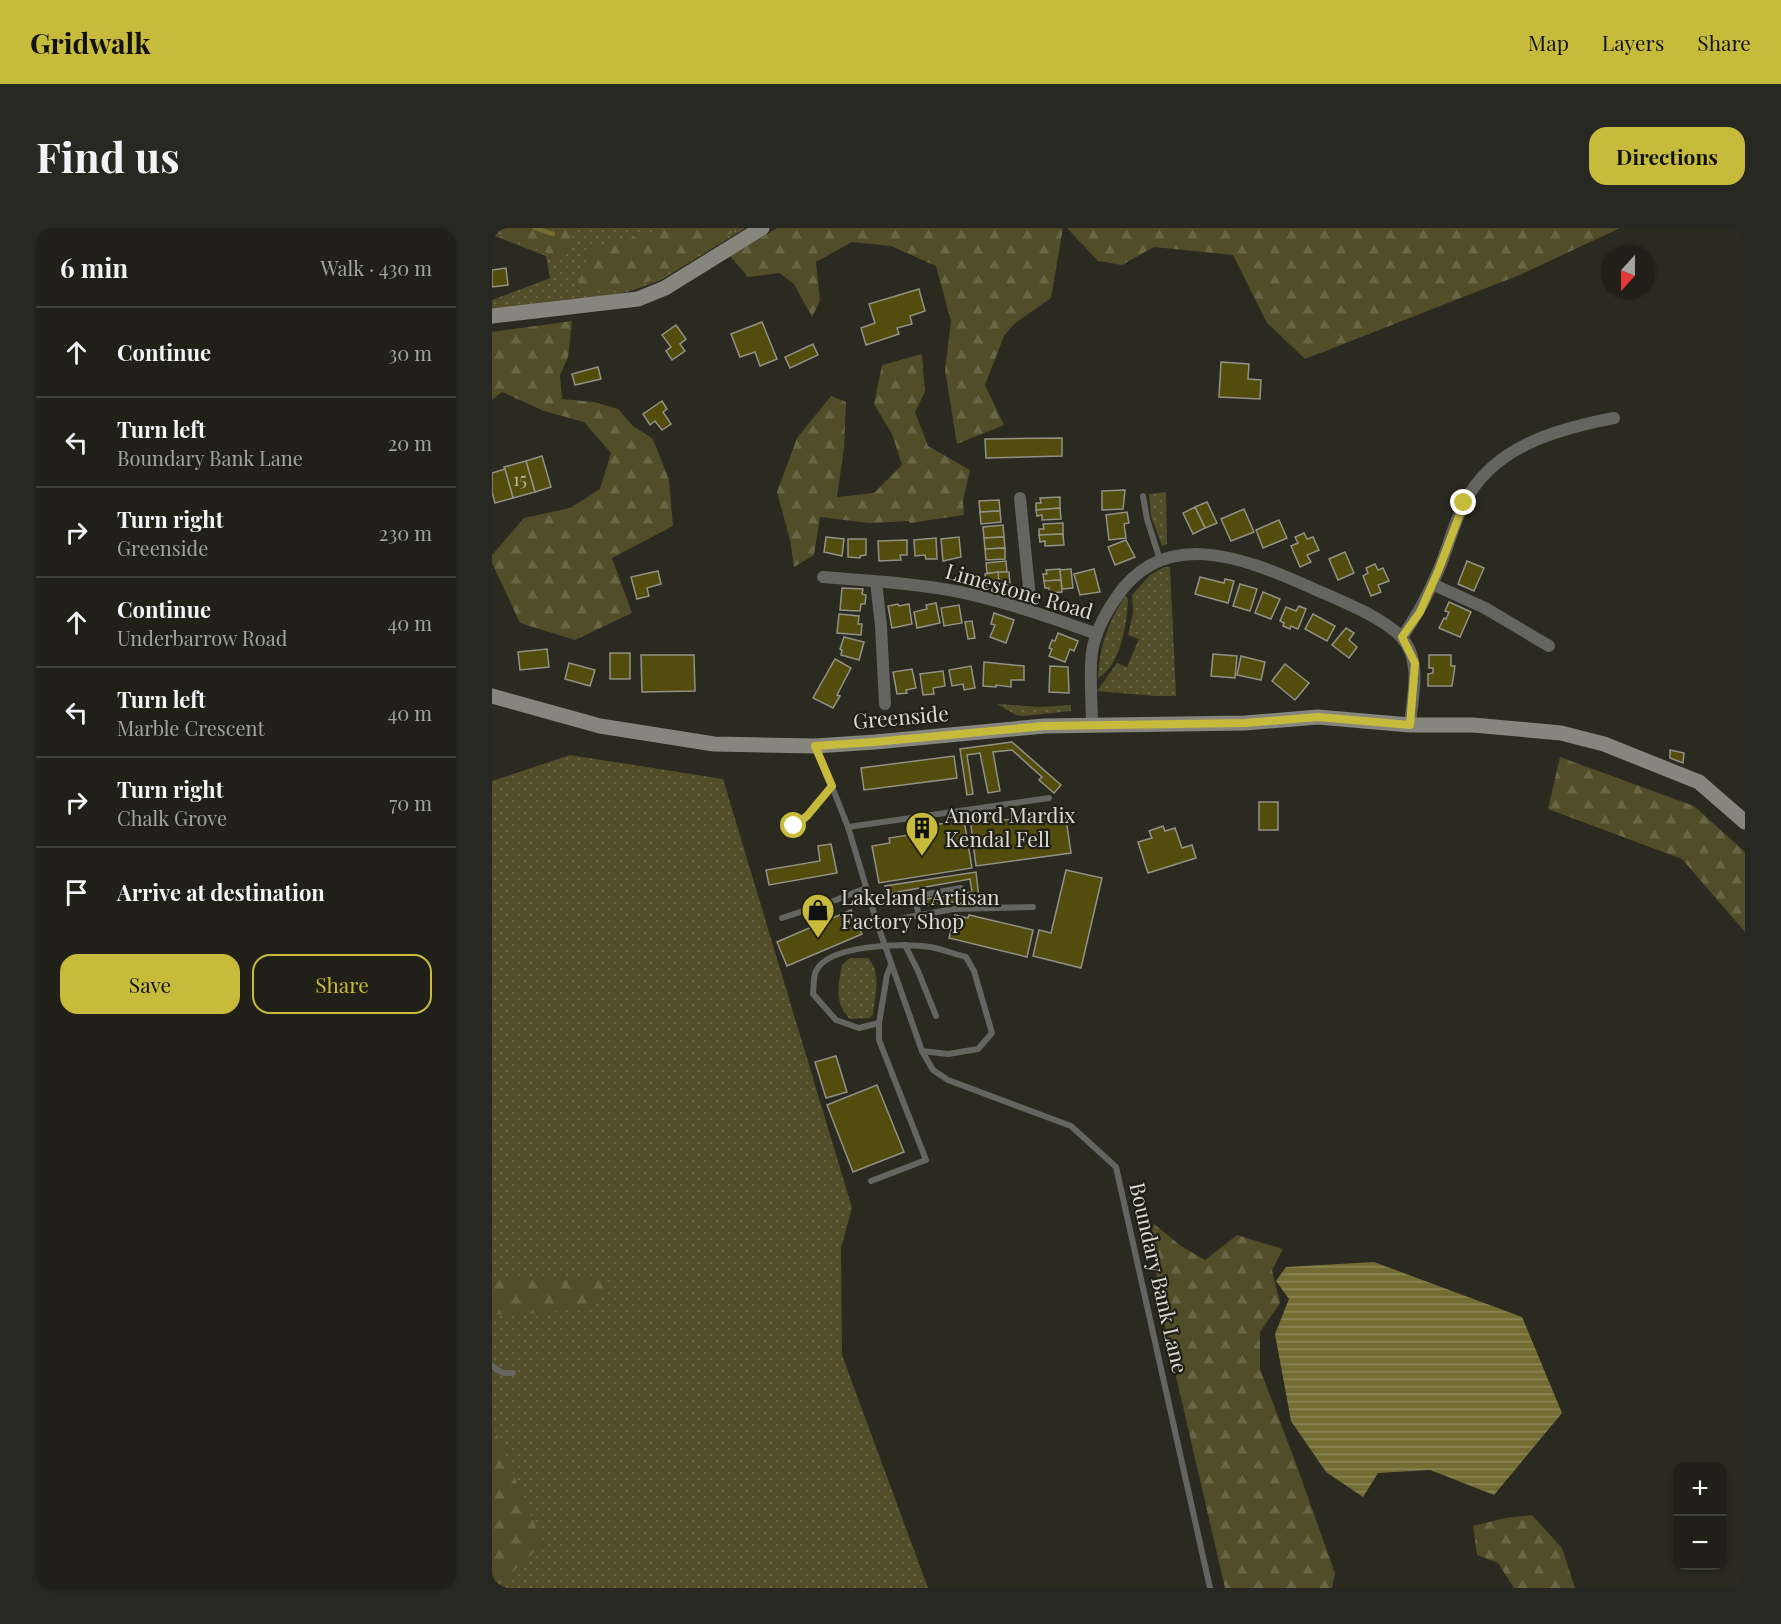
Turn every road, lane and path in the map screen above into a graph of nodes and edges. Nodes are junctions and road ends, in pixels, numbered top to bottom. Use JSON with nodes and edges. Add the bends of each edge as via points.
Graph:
{"nodes":[{"id":1,"x":762,"y":228,"type":"edge"},
{"id":2,"x":492,"y":316,"type":"edge"},
{"id":3,"x":1614,"y":418,"type":"dead end"},
{"id":4,"x":1143,"y":496,"type":"dead end"},
{"id":5,"x":1020,"y":498,"type":"dead end"},
{"id":6,"x":1160,"y":560,"type":"junction"},
{"id":7,"x":823,"y":577,"type":"dead end"},
{"id":8,"x":876,"y":582,"type":"junction"},
{"id":9,"x":1432,"y":584,"type":"junction"},
{"id":10,"x":1027,"y":610,"type":"junction"},
{"id":11,"x":1097,"y":634,"type":"junction"},
{"id":12,"x":1402,"y":637,"type":"junction"},
{"id":13,"x":1549,"y":646,"type":"dead end"},
{"id":14,"x":492,"y":696,"type":"edge"},
{"id":15,"x":885,"y":704,"type":"dead end"},
{"id":16,"x":1092,"y":725,"type":"junction"},
{"id":17,"x":1410,"y":725,"type":"junction"},
{"id":18,"x":815,"y":746,"type":"junction"},
{"id":19,"x":832,"y":786,"type":"junction"},
{"id":20,"x":1049,"y":798,"type":"dead end"},
{"id":21,"x":1745,"y":822,"type":"edge"},
{"id":22,"x":794,"y":826,"type":"dead end"},
{"id":23,"x":848,"y":827,"type":"junction"},
{"id":24,"x":866,"y":888,"type":"junction"},
{"id":25,"x":961,"y":888,"type":"dead end"},
{"id":26,"x":1033,"y":907,"type":"dead end"},
{"id":27,"x":919,"y":916,"type":"junction"},
{"id":28,"x":782,"y":918,"type":"dead end"},
{"id":29,"x":877,"y":923,"type":"junction"},
{"id":30,"x":905,"y":945,"type":"junction"},
{"id":31,"x":886,"y":946,"type":"junction"},
{"id":32,"x":891,"y":964,"type":"junction"},
{"id":33,"x":936,"y":1016,"type":"dead end"},
{"id":34,"x":879,"y":1023,"type":"junction"},
{"id":35,"x":922,"y":1051,"type":"junction"},
{"id":36,"x":872,"y":1181,"type":"dead end"},
{"id":37,"x":492,"y":1366,"type":"edge"},
{"id":38,"x":513,"y":1373,"type":"dead end"},
{"id":39,"x":1210,"y":1588,"type":"edge"}],
"edges":[{"from":1,"to":2,"type":"street","via":[[665,288],[638,299]]},
{"from":3,"to":9,"type":"street","via":[[1542,437],[1511,453],[1487,472],[1464,503]]},
{"from":4,"to":6,"type":"lane"},
{"from":5,"to":10,"type":"street","via":[[1030,598]]},
{"from":6,"to":11,"type":"street","via":[[1138,572],[1123,588]]},
{"from":6,"to":12,"type":"street","via":[[1201,553],[1243,561],[1372,616]]},
{"from":7,"to":8,"type":"street","name":"Limestone Road"},
{"from":8,"to":10,"type":"street","name":"Limestone Road","via":[[961,592]]},
{"from":8,"to":15,"type":"street"},
{"from":9,"to":12,"type":"street","via":[[1420,612]]},
{"from":9,"to":13,"type":"street","via":[[1485,608]]},
{"from":10,"to":11,"type":"street","name":"Limestone Road"},
{"from":11,"to":16,"type":"street","via":[[1092,652]]},
{"from":12,"to":17,"type":"street","via":[[1415,663]]},
{"from":14,"to":18,"type":"street","name":"Greenside","via":[[600,726],[714,744]]},
{"from":16,"to":17,"type":"street","name":"Greenside","via":[[1224,724],[1318,717]]},
{"from":16,"to":18,"type":"street","name":"Greenside"},
{"from":17,"to":21,"type":"street","name":"Greenside","via":[[1473,725],[1561,733],[1604,744],[1699,782]]},
{"from":18,"to":19,"type":"lane","name":"Boundary Bank Lane"},
{"from":19,"to":22,"type":"lane"},
{"from":19,"to":23,"type":"lane","name":"Boundary Bank Lane"},
{"from":20,"to":23,"type":"lane"},
{"from":23,"to":24,"type":"lane","name":"Boundary Bank Lane"},
{"from":24,"to":28,"type":"lane"},
{"from":24,"to":29,"type":"lane","name":"Boundary Bank Lane"},
{"from":25,"to":27,"type":"lane","via":[[922,895],[916,903]]},
{"from":26,"to":27,"type":"lane","via":[[953,909]]},
{"from":27,"to":29,"type":"lane"},
{"from":29,"to":31,"type":"lane","name":"Boundary Bank Lane"},
{"from":30,"to":31,"type":"lane"},
{"from":30,"to":33,"type":"lane"},
{"from":30,"to":35,"type":"lane","via":[[966,957],[992,1034],[978,1049],[948,1054]]},
{"from":31,"to":32,"type":"lane","name":"Boundary Bank Lane"},
{"from":31,"to":34,"type":"lane","via":[[830,956],[816,971],[813,994],[836,1020],[859,1028]]},
{"from":32,"to":34,"type":"lane"},
{"from":32,"to":35,"type":"lane","name":"Boundary Bank Lane"},
{"from":34,"to":36,"type":"lane","via":[[879,1040],[926,1160]]},
{"from":35,"to":39,"type":"lane","name":"Boundary Bank Lane","via":[[933,1070],[948,1080],[1071,1126],[1116,1167]]},
{"from":37,"to":38,"type":"lane","via":[[503,1373]]}]}
